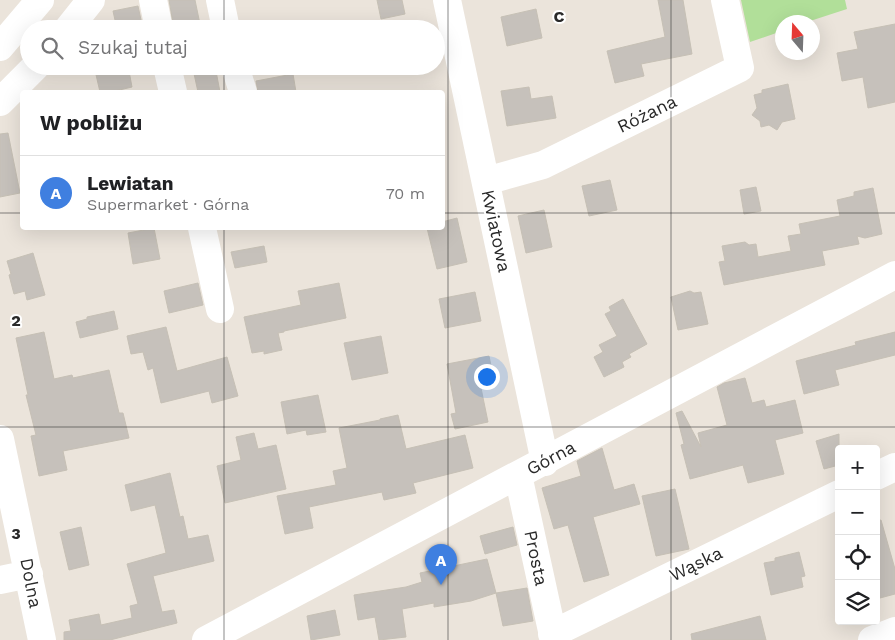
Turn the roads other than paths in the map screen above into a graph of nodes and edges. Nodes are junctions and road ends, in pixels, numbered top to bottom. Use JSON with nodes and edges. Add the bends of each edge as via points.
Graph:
{"nodes":[{"id":1,"x":40,"y":0,"type":"edge"},
{"id":2,"x":91,"y":0,"type":"edge"},
{"id":3,"x":153,"y":0,"type":"edge"},
{"id":4,"x":220,"y":0,"type":"edge"},
{"id":5,"x":447,"y":0,"type":"edge"},
{"id":6,"x":725,"y":0,"type":"edge"},
{"id":7,"x":23,"y":20,"type":"edge"},
{"id":8,"x":75,"y":20,"type":"edge"},
{"id":9,"x":157,"y":20,"type":"edge"},
{"id":10,"x":224,"y":20,"type":"edge"},
{"id":11,"x":20,"y":24,"type":"edge"},
{"id":12,"x":0,"y":47,"type":"edge"},
{"id":13,"x":27,"y":75,"type":"edge"},
{"id":14,"x":169,"y":75,"type":"edge"},
{"id":15,"x":238,"y":75,"type":"edge"},
{"id":16,"x":173,"y":90,"type":"edge"},
{"id":17,"x":242,"y":90,"type":"edge"},
{"id":18,"x":0,"y":102,"type":"edge"},
{"id":19,"x":486,"y":181,"type":"junction"},
{"id":20,"x":202,"y":230,"type":"edge"},
{"id":21,"x":895,"y":275,"type":"edge"},
{"id":22,"x":220,"y":309,"type":"dead end"},
{"id":23,"x":0,"y":439,"type":"edge"},
{"id":24,"x":545,"y":462,"type":"junction"},
{"id":25,"x":895,"y":466,"type":"edge"},
{"id":26,"x":880,"y":474,"type":"edge"},
{"id":27,"x":518,"y":475,"type":"junction"},
{"id":28,"x":835,"y":496,"type":"edge"},
{"id":29,"x":29,"y":574,"type":"junction"},
{"id":30,"x":0,"y":580,"type":"edge"},
{"id":31,"x":895,"y":631,"type":"edge"},
{"id":32,"x":235,"y":632,"type":"edge"},
{"id":33,"x":553,"y":637,"type":"edge"},
{"id":34,"x":42,"y":640,"type":"edge"},
{"id":35,"x":206,"y":640,"type":"edge"},
{"id":36,"x":872,"y":640,"type":"edge"}],
"edges":[{"from":1,"to":7,"type":"street"},
{"from":2,"to":8,"type":"street"},
{"from":3,"to":9,"type":"street"},
{"from":4,"to":10,"type":"street"},
{"from":5,"to":19,"type":"street","name":"Kwiatowa"},
{"from":6,"to":19,"type":"street","name":"Różana","via":[[740,68],[543,166]]},
{"from":11,"to":12,"type":"street"},
{"from":13,"to":18,"type":"street"},
{"from":14,"to":16,"type":"street"},
{"from":15,"to":17,"type":"street"},
{"from":19,"to":24,"type":"street","name":"Kwiatowa"},
{"from":20,"to":22,"type":"street"},
{"from":21,"to":24,"type":"street","name":"Górna"},
{"from":23,"to":29,"type":"street","name":"Dolna"},
{"from":24,"to":27,"type":"street","name":"Górna"},
{"from":25,"to":26,"type":"street"},
{"from":27,"to":32,"type":"street","name":"Górna"},
{"from":27,"to":33,"type":"street","name":"Prosta"},
{"from":28,"to":33,"type":"street","name":"Wąska"},
{"from":29,"to":30,"type":"street"},
{"from":29,"to":34,"type":"street","name":"Dolna"},
{"from":31,"to":36,"type":"street"},
{"from":32,"to":35,"type":"street","name":"Górna"}]}
